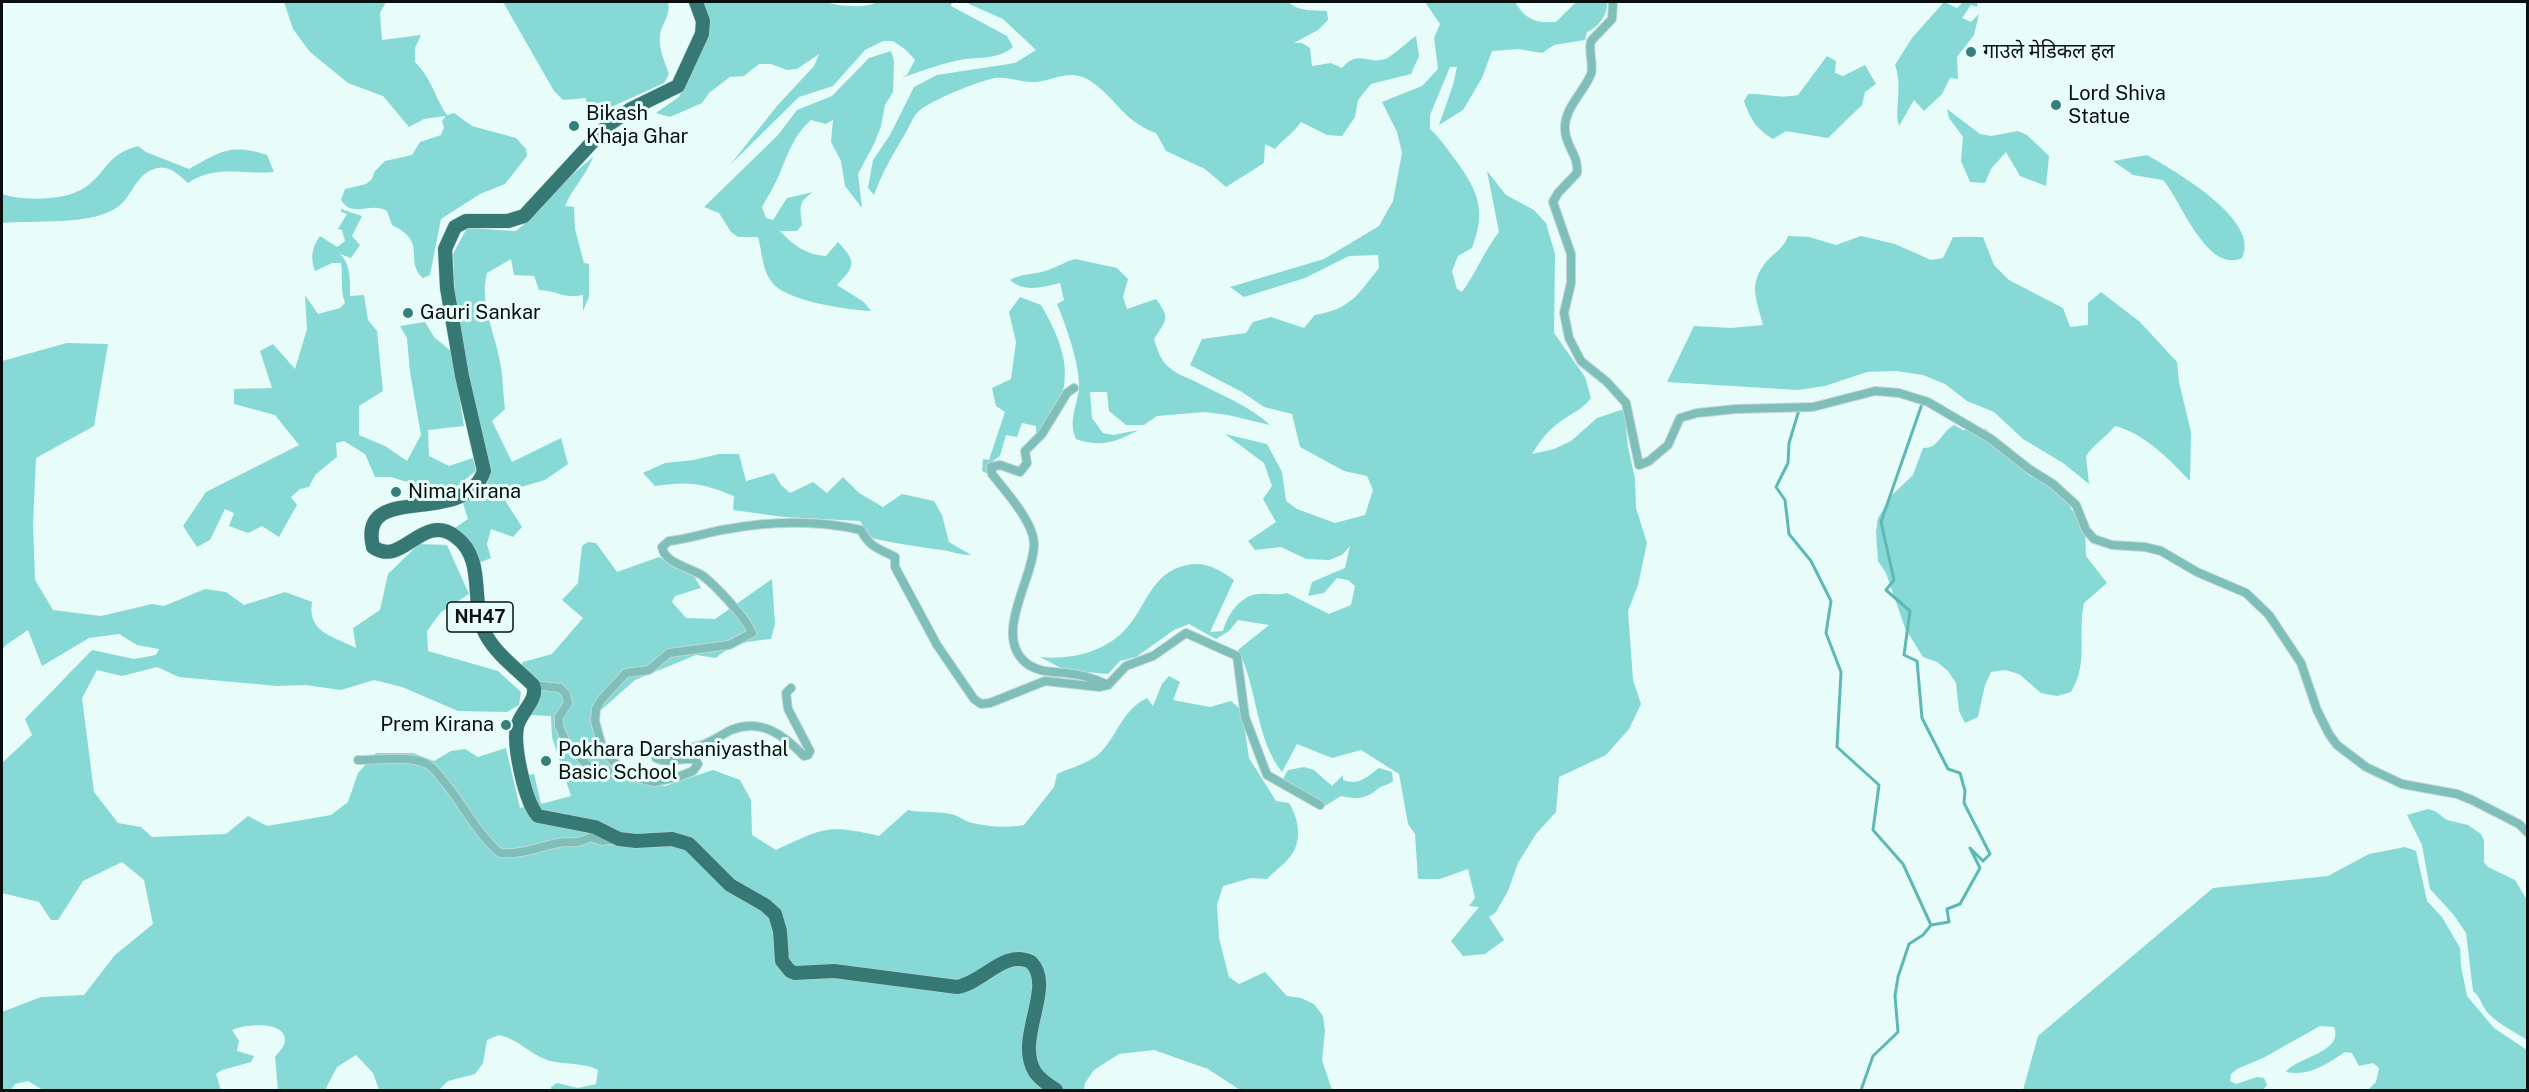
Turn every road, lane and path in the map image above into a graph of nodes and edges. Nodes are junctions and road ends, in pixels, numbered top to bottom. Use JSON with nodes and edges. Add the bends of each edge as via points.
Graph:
{"nodes":[{"id":1,"x":696,"y":2,"type":"edge"},
{"id":2,"x":1612,"y":2,"type":"edge"},
{"id":3,"x":1074,"y":388,"type":"dead end"},
{"id":4,"x":533,"y":685,"type":"junction"},
{"id":5,"x":1108,"y":685,"type":"junction"},
{"id":6,"x":791,"y":688,"type":"dead end"},
{"id":7,"x":358,"y":760,"type":"dead end"},
{"id":8,"x":634,"y":778,"type":"junction"},
{"id":9,"x":1320,"y":805,"type":"dead end"},
{"id":10,"x":2528,"y":833,"type":"edge"},
{"id":11,"x":619,"y":839,"type":"junction"},
{"id":12,"x":1056,"y":1090,"type":"edge"}],
"edges":[{"from":1,"to":4,"type":"highway","number":"NH47","via":[[703,21],[702,34],[678,86],[608,125],[524,216],[508,221],[466,221],[450,234],[445,256],[447,288],[484,471],[479,483],[452,501],[388,510],[377,517],[371,529],[373,546],[381,552],[397,550],[416,536],[434,531],[448,532],[464,543],[473,563],[485,634],[499,654]]},
{"from":2,"to":10,"type":"street","via":[[1612,19],[1590,44],[1590,74],[1565,125],[1577,160],[1576,173],[1552,202],[1570,254],[1571,283],[1564,313],[1569,338],[1581,361],[1626,403],[1639,465],[1668,446],[1676,424],[1687,415],[1800,408],[1875,391],[1928,402],[1991,439],[2054,484],[2076,505],[2094,539],[2161,551],[2246,593],[2269,615],[2301,663],[2329,734],[2366,767],[2402,784],[2472,800],[2519,824]]},
{"from":3,"to":5,"type":"street","via":[[1025,451],[1027,463],[1020,472],[1000,465],[991,468],[1026,520],[1034,542],[1018,601],[1013,633],[1016,652],[1026,664]]},
{"from":4,"to":8,"type":"street","via":[[560,688],[566,694],[568,703],[559,717],[559,726],[579,758],[588,766]]},
{"from":4,"to":11,"type":"highway","via":[[534,695],[516,731],[532,808],[542,818],[595,827]]},
{"from":5,"to":8,"type":"street","via":[[1045,681],[981,704],[937,645],[895,567],[895,557],[866,541],[861,530],[774,522],[727,529],[669,541],[662,547],[663,553],[704,577],[748,623],[752,633],[729,645],[669,653],[649,670],[626,673],[601,700],[595,721],[603,750]]},
{"from":5,"to":9,"type":"street","via":[[1126,666],[1153,656],[1186,633],[1237,656],[1245,717],[1268,775]]},
{"from":6,"to":8,"type":"street","via":[[786,693],[788,709],[810,751],[808,755],[804,756],[787,738],[755,725],[733,730],[703,745],[657,753],[656,758],[661,761],[696,760],[698,768],[693,771],[654,782]]},
{"from":7,"to":11,"type":"street","via":[[426,763],[500,853],[558,843],[576,844],[591,837],[602,841]]},
{"from":11,"to":12,"type":"highway","via":[[681,840],[696,850],[730,885],[775,914],[782,961],[795,973],[834,971],[957,987],[972,983],[1005,962],[1031,962],[1040,982],[1030,1033],[1031,1063],[1039,1078]]}]}
